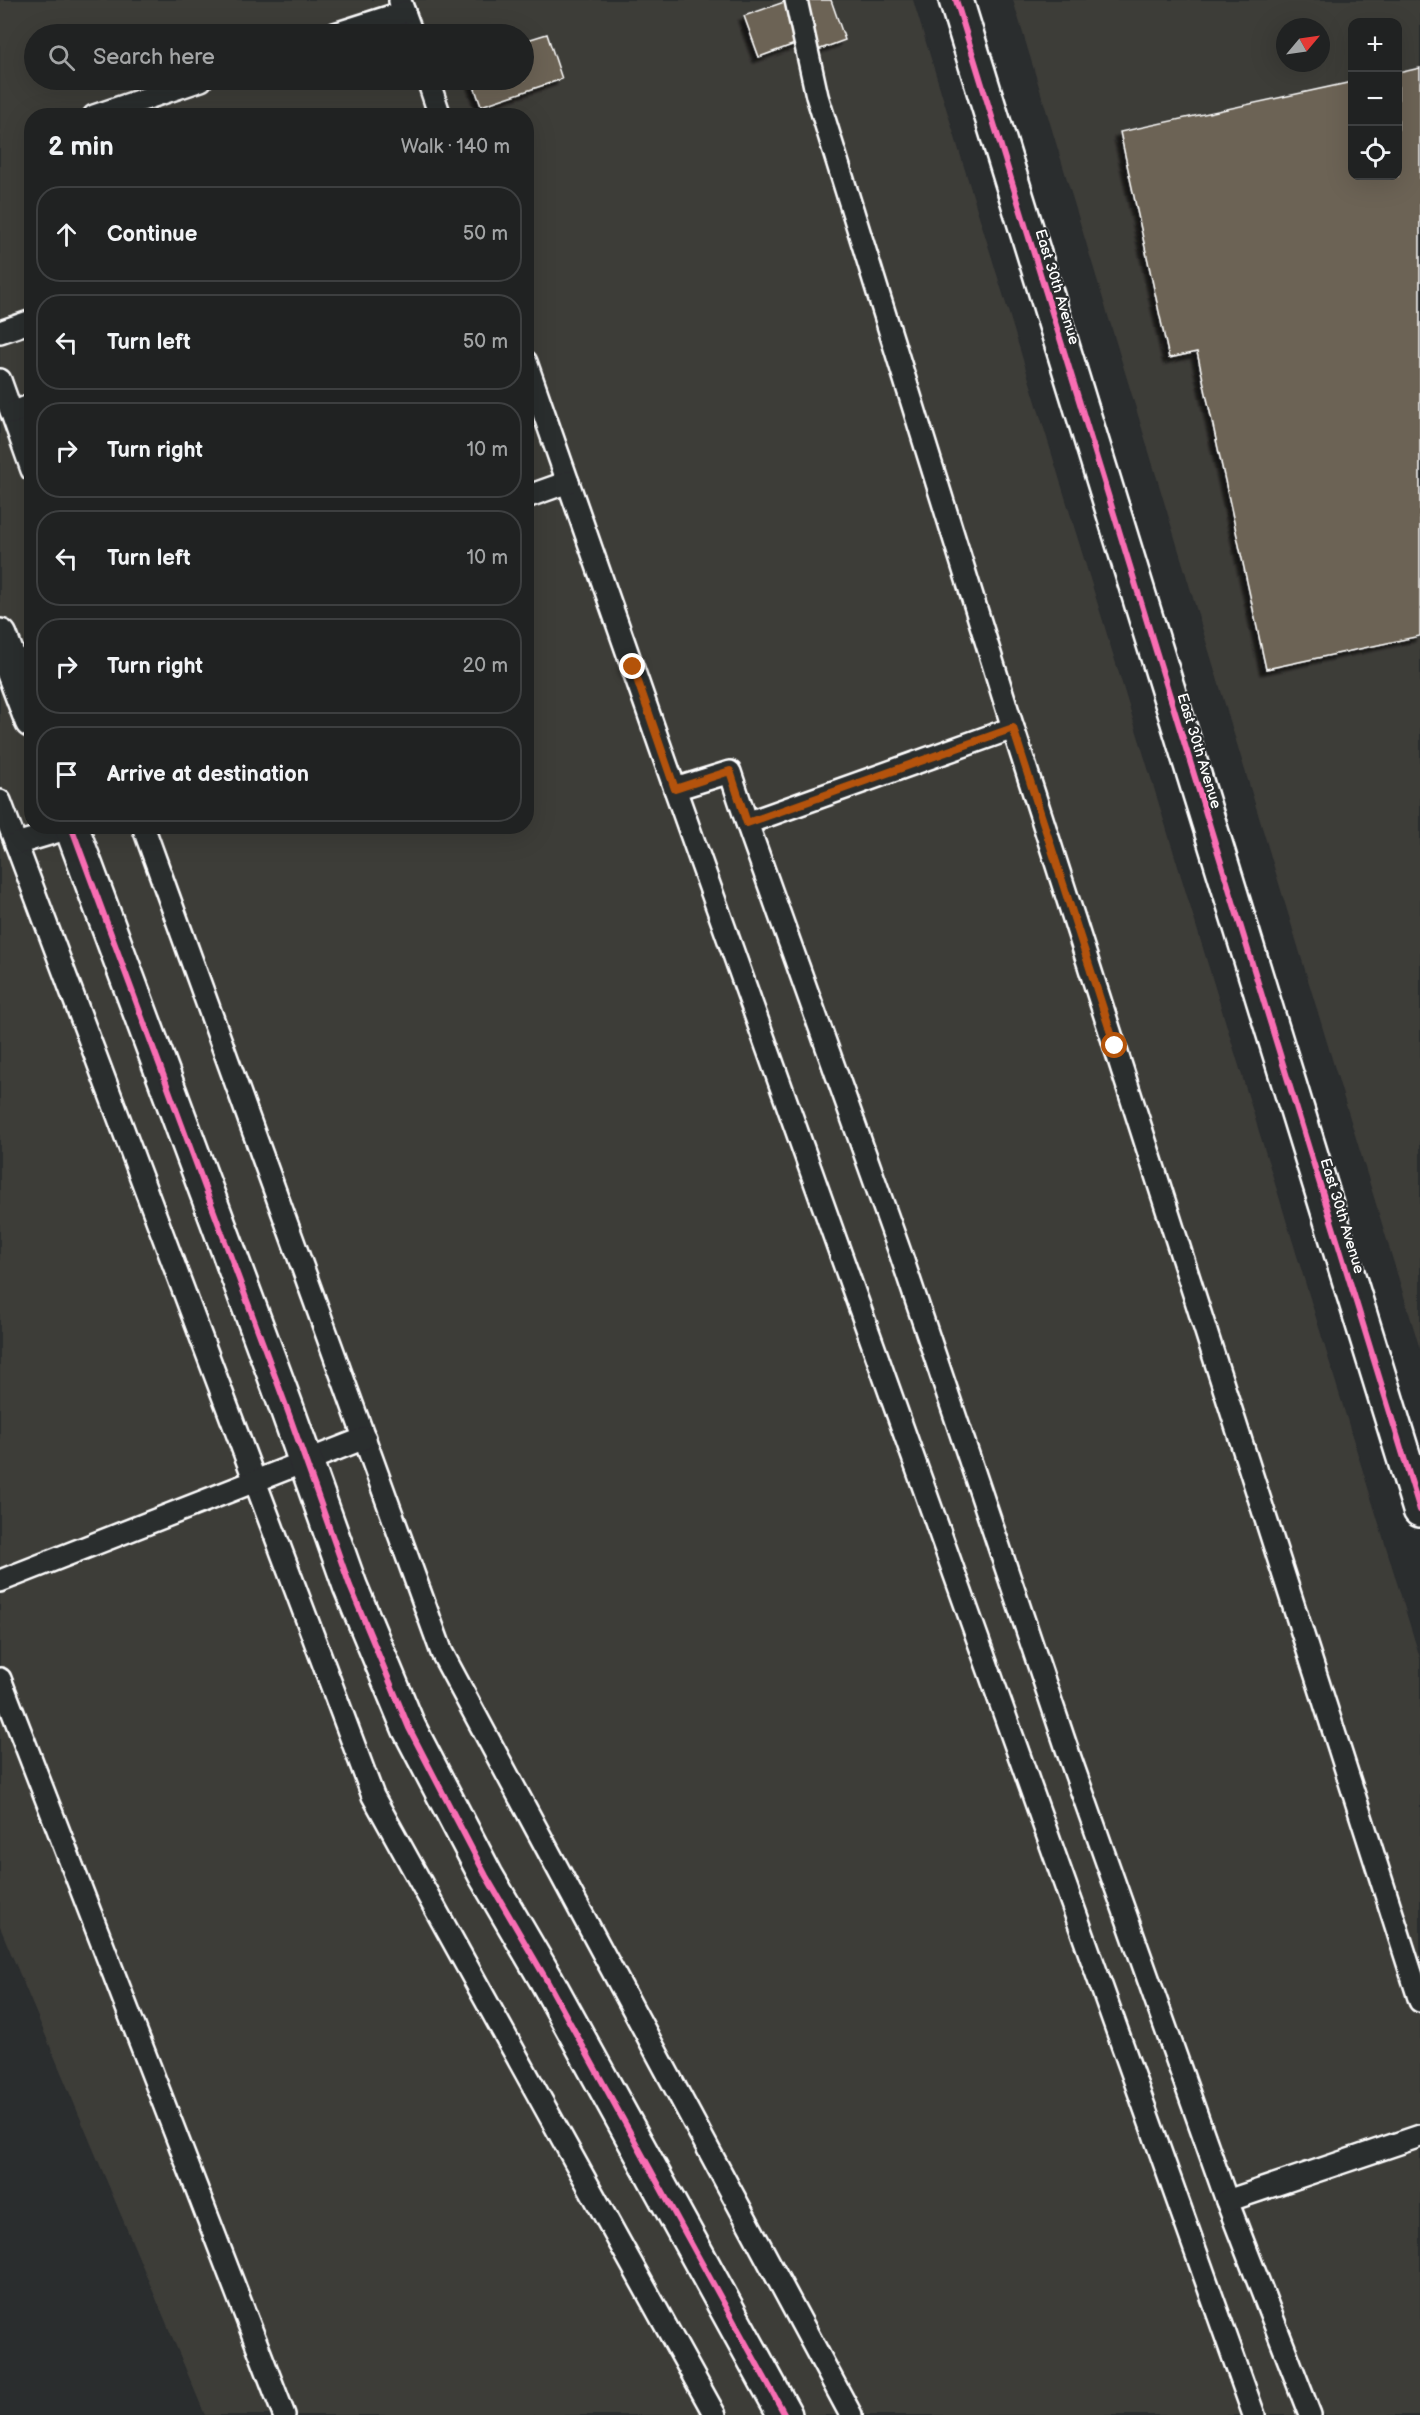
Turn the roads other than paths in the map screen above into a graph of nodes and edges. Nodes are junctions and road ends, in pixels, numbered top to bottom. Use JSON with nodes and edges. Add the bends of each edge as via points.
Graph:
{"nodes":[{"id":1,"x":796,"y":0,"type":"edge"},
{"id":2,"x":956,"y":0,"type":"edge"},
{"id":3,"x":402,"y":6,"type":"edge"},
{"id":4,"x":359,"y":24,"type":"edge"},
{"id":5,"x":408,"y":24,"type":"edge"},
{"id":6,"x":171,"y":90,"type":"edge"},
{"id":7,"x":431,"y":90,"type":"edge"},
{"id":8,"x":118,"y":108,"type":"edge"},
{"id":9,"x":437,"y":108,"type":"edge"},
{"id":10,"x":24,"y":324,"type":"edge"},
{"id":11,"x":0,"y":332,"type":"edge"},
{"id":12,"x":0,"y":380,"type":"edge"},
{"id":13,"x":534,"y":385,"type":"edge"},
{"id":14,"x":24,"y":408,"type":"edge"},
{"id":15,"x":12,"y":413,"type":"junction"},
{"id":16,"x":24,"y":447,"type":"edge"},
{"id":17,"x":568,"y":482,"type":"junction"},
{"id":18,"x":534,"y":494,"type":"edge"},
{"id":19,"x":0,"y":636,"type":"edge"},
{"id":20,"x":24,"y":700,"type":"edge"},
{"id":21,"x":1013,"y":728,"type":"junction"},
{"id":22,"x":675,"y":789,"type":"junction"},
{"id":23,"x":0,"y":801,"type":"edge"},
{"id":24,"x":747,"y":823,"type":"junction"},
{"id":25,"x":50,"y":834,"type":"edge"},
{"id":26,"x":76,"y":834,"type":"edge"},
{"id":27,"x":146,"y":834,"type":"edge"},
{"id":28,"x":16,"y":844,"type":"junction"},
{"id":29,"x":365,"y":1438,"type":"junction"},
{"id":30,"x":306,"y":1462,"type":"junction"},
{"id":31,"x":255,"y":1481,"type":"junction"},
{"id":32,"x":1420,"y":1510,"type":"edge"},
{"id":33,"x":0,"y":1581,"type":"edge"},
{"id":34,"x":0,"y":1679,"type":"edge"},
{"id":35,"x":1420,"y":2001,"type":"edge"},
{"id":36,"x":1420,"y":2136,"type":"edge"},
{"id":37,"x":1227,"y":2201,"type":"junction"},
{"id":38,"x":284,"y":2415,"type":"edge"},
{"id":39,"x":715,"y":2415,"type":"edge"},
{"id":40,"x":785,"y":2415,"type":"edge"},
{"id":41,"x":850,"y":2415,"type":"edge"},
{"id":42,"x":1254,"y":2415,"type":"edge"},
{"id":43,"x":1310,"y":2415,"type":"edge"}],
"edges":[{"from":1,"to":21,"type":"lane","via":[[817,96]]},
{"from":2,"to":32,"type":"street","name":"East 30th Avenue"},
{"from":3,"to":4,"type":"lane"},
{"from":3,"to":5,"type":"lane"},
{"from":6,"to":8,"type":"lane"},
{"from":7,"to":9,"type":"lane"},
{"from":10,"to":11,"type":"lane"},
{"from":12,"to":15,"type":"lane"},
{"from":13,"to":17,"type":"lane"},
{"from":14,"to":15,"type":"lane"},
{"from":15,"to":16,"type":"lane"},
{"from":17,"to":18,"type":"lane"},
{"from":17,"to":22,"type":"lane"},
{"from":19,"to":20,"type":"street"},
{"from":21,"to":24,"type":"lane"},
{"from":21,"to":35,"type":"lane"},
{"from":22,"to":24,"type":"lane","via":[[730,771]]},
{"from":22,"to":42,"type":"lane"},
{"from":23,"to":28,"type":"lane"},
{"from":24,"to":37,"type":"lane","via":[[901,1255],[1070,1758]]},
{"from":25,"to":28,"type":"lane"},
{"from":26,"to":30,"type":"street"},
{"from":27,"to":29,"type":"lane"},
{"from":28,"to":31,"type":"lane"},
{"from":29,"to":30,"type":"lane"},
{"from":29,"to":41,"type":"lane","via":[[442,1653]]},
{"from":30,"to":31,"type":"lane"},
{"from":30,"to":40,"type":"street","via":[[384,1671],[438,1787]]},
{"from":31,"to":33,"type":"lane"},
{"from":31,"to":39,"type":"lane","via":[[373,1796]]},
{"from":34,"to":38,"type":"lane"},
{"from":36,"to":37,"type":"lane"},
{"from":37,"to":43,"type":"lane"}]}
